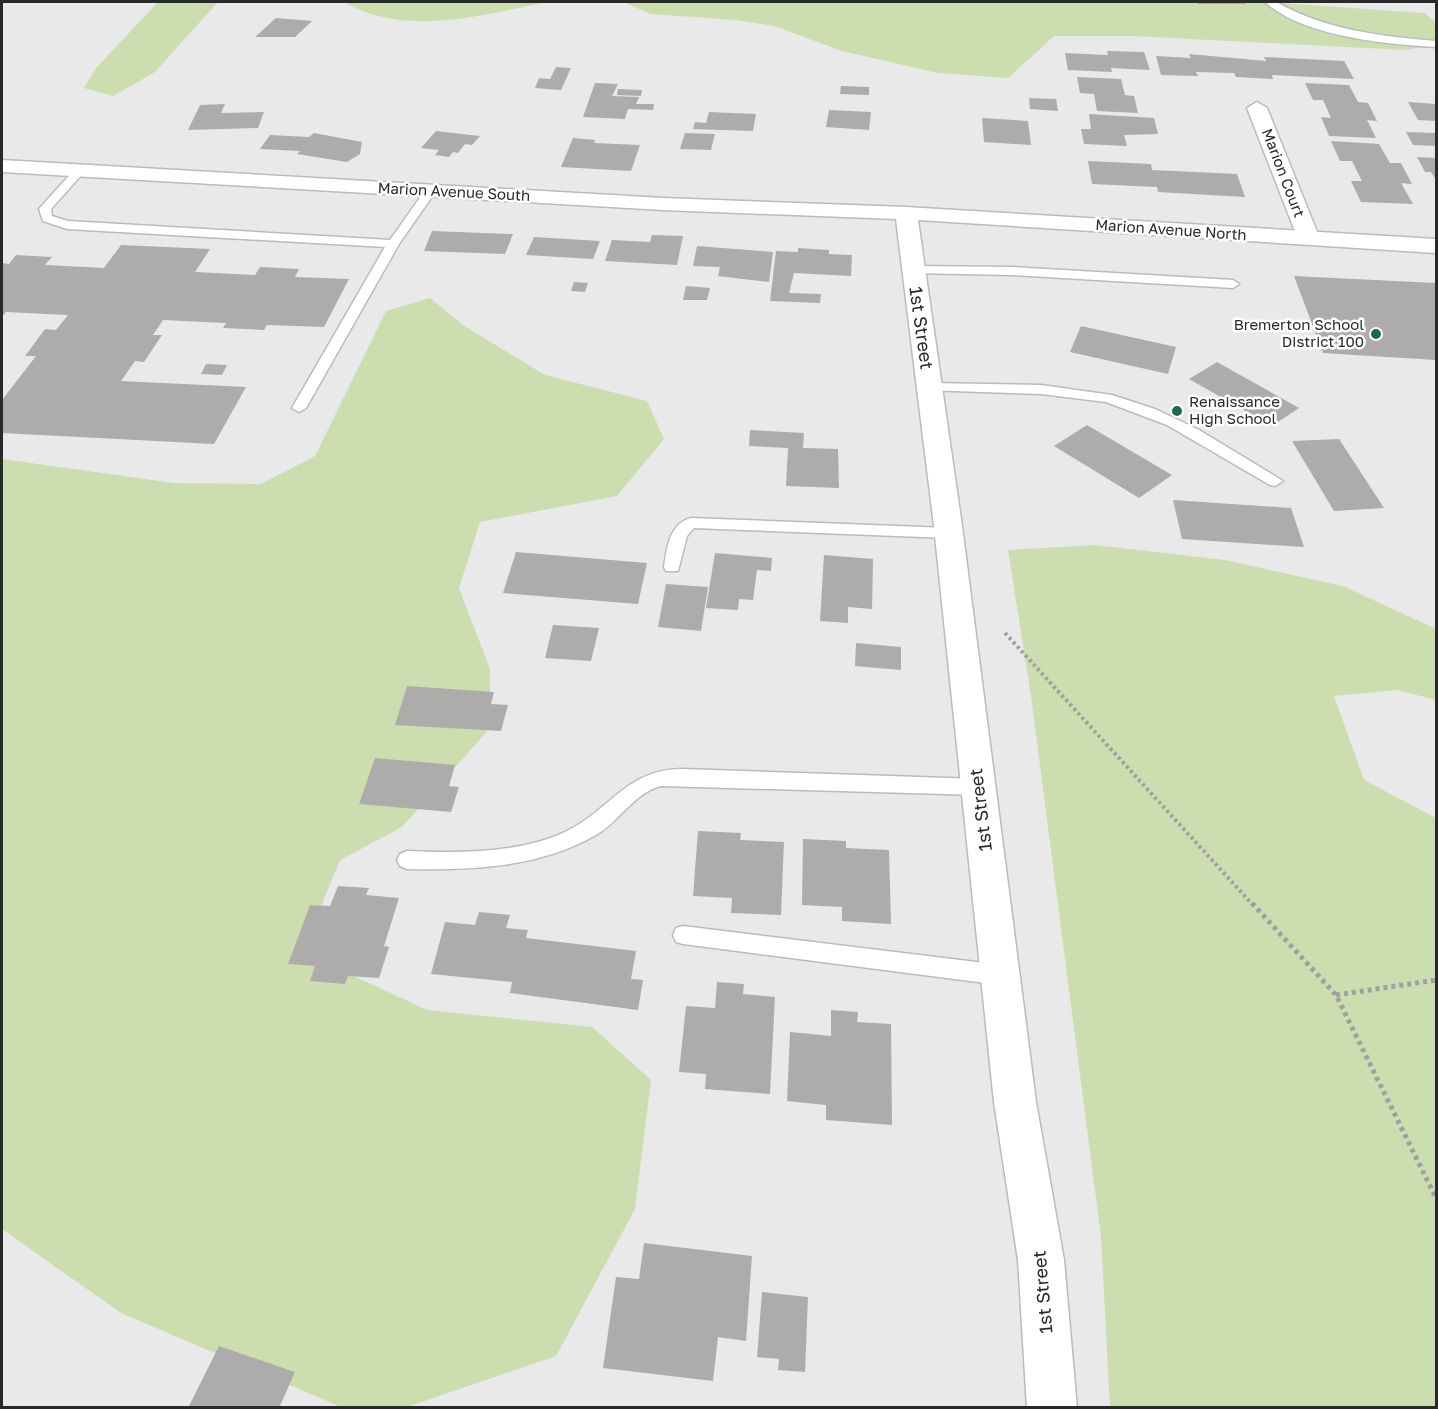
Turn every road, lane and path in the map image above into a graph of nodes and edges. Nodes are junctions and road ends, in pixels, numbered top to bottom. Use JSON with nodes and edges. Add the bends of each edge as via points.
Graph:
{"nodes":[{"id":1,"x":1270,"y":2,"type":"edge"},
{"id":2,"x":1437,"y":44,"type":"edge"},
{"id":3,"x":1257,"y":108,"type":"dead end"},
{"id":4,"x":2,"y":166,"type":"edge"},
{"id":5,"x":79,"y":171,"type":"junction"},
{"id":6,"x":430,"y":191,"type":"junction"},
{"id":7,"x":906,"y":213,"type":"junction"},
{"id":8,"x":1309,"y":239,"type":"junction"},
{"id":9,"x":393,"y":244,"type":"junction"},
{"id":10,"x":1437,"y":246,"type":"edge"},
{"id":11,"x":913,"y":270,"type":"junction"},
{"id":12,"x":1233,"y":284,"type":"dead end"},
{"id":13,"x":929,"y":387,"type":"junction"},
{"id":14,"x":299,"y":408,"type":"dead end"},
{"id":15,"x":1275,"y":481,"type":"dead end"},
{"id":16,"x":948,"y":533,"type":"junction"},
{"id":17,"x":672,"y":567,"type":"dead end"},
{"id":18,"x":1005,"y":633,"type":"dead end"},
{"id":19,"x":979,"y":787,"type":"junction"},
{"id":20,"x":407,"y":860,"type":"dead end"},
{"id":21,"x":683,"y":935,"type":"dead end"},
{"id":22,"x":1001,"y":975,"type":"junction"},
{"id":23,"x":1437,"y":980,"type":"edge"},
{"id":24,"x":1336,"y":995,"type":"junction"},
{"id":25,"x":1437,"y":1198,"type":"edge"},
{"id":26,"x":1052,"y":1407,"type":"edge"}],
"edges":[{"from":1,"to":2,"type":"lane","via":[[1306,22],[1340,32]]},
{"from":3,"to":8,"type":"main road","name":"Marion Court"},
{"from":4,"to":5,"type":"main road","name":"Marion Avenue South"},
{"from":5,"to":6,"type":"main road","name":"Marion Avenue South"},
{"from":5,"to":9,"type":"lane","via":[[45,209],[47,218],[67,225]]},
{"from":6,"to":7,"type":"main road","name":"Marion Avenue South"},
{"from":6,"to":9,"type":"lane"},
{"from":7,"to":8,"type":"main road","name":"Marion Avenue North"},
{"from":7,"to":11,"type":"main road","name":"1st Street"},
{"from":8,"to":10,"type":"main road","name":"Marion Avenue North"},
{"from":9,"to":14,"type":"lane"},
{"from":11,"to":12,"type":"lane","via":[[1012,271]]},
{"from":11,"to":13,"type":"main road","name":"1st Street"},
{"from":13,"to":15,"type":"lane","via":[[1021,388],[1109,399],[1188,431]]},
{"from":13,"to":16,"type":"main road","name":"1st Street"},
{"from":16,"to":17,"type":"lane","via":[[691,523],[678,534]]},
{"from":16,"to":19,"type":"main road","name":"1st Street"},
{"from":18,"to":24,"type":"path"},
{"from":19,"to":20,"type":"lane","via":[[656,779],[639,787],[590,829],[563,840],[529,851],[490,857]]},
{"from":19,"to":22,"type":"main road","name":"1st Street"},
{"from":21,"to":22,"type":"lane"},
{"from":22,"to":26,"type":"main road","name":"1st Street","via":[[1015,1102],[1041,1260]]},
{"from":23,"to":24,"type":"path"},
{"from":24,"to":25,"type":"path"}]}
